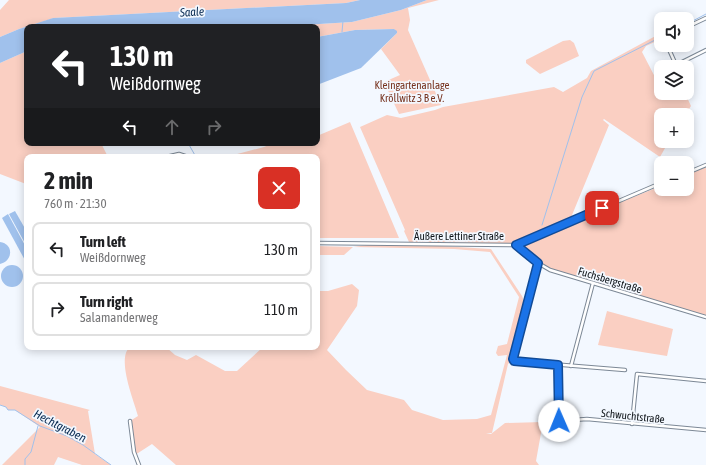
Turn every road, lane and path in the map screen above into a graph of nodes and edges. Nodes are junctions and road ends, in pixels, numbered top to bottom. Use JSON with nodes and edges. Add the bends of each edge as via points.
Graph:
{"nodes":[{"id":1,"x":706,"y":18,"type":"edge"},
{"id":2,"x":694,"y":24,"type":"edge"},
{"id":3,"x":706,"y":50,"type":"edge"},
{"id":4,"x":670,"y":52,"type":"edge"},
{"id":5,"x":706,"y":165,"type":"edge"},
{"id":6,"x":694,"y":170,"type":"edge"},
{"id":7,"x":654,"y":186,"type":"edge"},
{"id":8,"x":320,"y":243,"type":"edge"},
{"id":9,"x":516,"y":245,"type":"junction"},
{"id":10,"x":538,"y":263,"type":"junction"},
{"id":11,"x":593,"y":283,"type":"junction"},
{"id":12,"x":706,"y":317,"type":"edge"},
{"id":13,"x":558,"y":365,"type":"junction"},
{"id":14,"x":571,"y":366,"type":"junction"},
{"id":15,"x":625,"y":370,"type":"dead end"},
{"id":16,"x":706,"y":381,"type":"edge"},
{"id":17,"x":130,"y":421,"type":"dead end"},
{"id":18,"x":632,"y":424,"type":"junction"},
{"id":19,"x":706,"y":430,"type":"edge"},
{"id":20,"x":139,"y":465,"type":"edge"}],
"edges":[{"from":1,"to":2,"type":"street"},
{"from":3,"to":4,"type":"street","via":[[676,65]]},
{"from":5,"to":6,"type":"street"},
{"from":7,"to":9,"type":"street","name":"Äußere Lettiner Straße"},
{"from":8,"to":9,"type":"street","name":"Äußere Lettiner Straße"},
{"from":9,"to":10,"type":"street","name":"Fuchsbergstraße"},
{"from":10,"to":11,"type":"street","name":"Fuchsbergstraße","via":[[550,270]]},
{"from":10,"to":13,"type":"street","via":[[513,359]]},
{"from":11,"to":12,"type":"street","name":"Fuchsbergstraße"},
{"from":11,"to":14,"type":"street"},
{"from":13,"to":14,"type":"street"},
{"from":13,"to":18,"type":"street","name":"Schwuchtstraße","via":[[559,421],[587,419]]},
{"from":14,"to":15,"type":"street"},
{"from":16,"to":18,"type":"street","via":[[637,374]]},
{"from":17,"to":20,"type":"street"},
{"from":18,"to":19,"type":"street","name":"Schwuchtstraße"}]}
